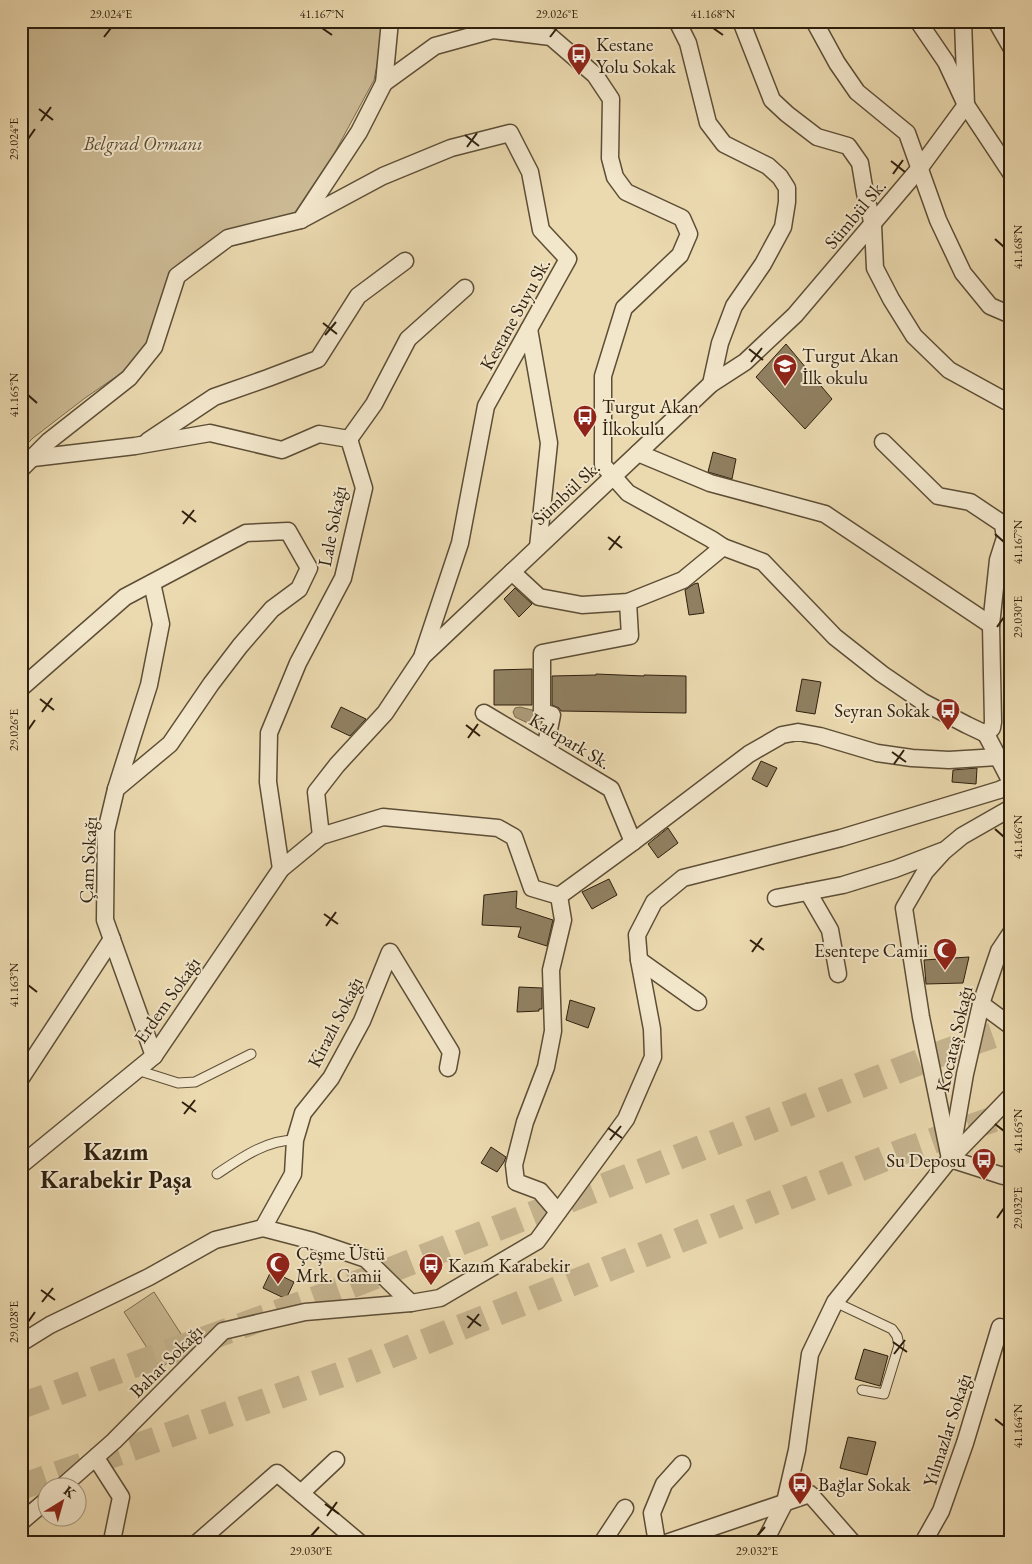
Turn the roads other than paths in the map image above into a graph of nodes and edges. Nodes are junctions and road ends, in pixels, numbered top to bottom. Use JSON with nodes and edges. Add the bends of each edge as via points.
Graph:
{"nodes":[{"id":1,"x":390,"y":21,"type":"edge"},
{"id":2,"x":677,"y":21,"type":"edge"},
{"id":3,"x":741,"y":21,"type":"edge"},
{"id":4,"x":814,"y":21,"type":"edge"},
{"id":5,"x":918,"y":21,"type":"edge"},
{"id":6,"x":963,"y":21,"type":"edge"},
{"id":7,"x":996,"y":21,"type":"edge"},
{"id":8,"x":1011,"y":47,"type":"edge"},
{"id":9,"x":384,"y":83,"type":"junction"},
{"id":10,"x":966,"y":105,"type":"junction"},
{"id":11,"x":920,"y":169,"type":"junction"},
{"id":12,"x":1011,"y":173,"type":"edge"},
{"id":13,"x":302,"y":220,"type":"junction"},
{"id":14,"x":873,"y":225,"type":"junction"},
{"id":15,"x":406,"y":261,"type":"dead end"},
{"id":16,"x":465,"y":288,"type":"dead end"},
{"id":17,"x":1011,"y":315,"type":"edge"},
{"id":18,"x":529,"y":329,"type":"junction"},
{"id":19,"x":711,"y":384,"type":"junction"},
{"id":20,"x":1011,"y":404,"type":"edge"},
{"id":21,"x":349,"y":439,"type":"junction"},
{"id":22,"x":883,"y":442,"type":"dead end"},
{"id":23,"x":142,"y":445,"type":"junction"},
{"id":24,"x":638,"y":453,"type":"junction"},
{"id":25,"x":27,"y":463,"type":"edge"},
{"id":26,"x":613,"y":476,"type":"junction"},
{"id":27,"x":538,"y":547,"type":"junction"},
{"id":28,"x":723,"y":548,"type":"junction"},
{"id":29,"x":512,"y":572,"type":"junction"},
{"id":30,"x":152,"y":583,"type":"junction"},
{"id":31,"x":628,"y":602,"type":"junction"},
{"id":32,"x":992,"y":625,"type":"junction"},
{"id":33,"x":423,"y":656,"type":"junction"},
{"id":34,"x":21,"y":688,"type":"edge"},
{"id":35,"x":484,"y":713,"type":"dead end"},
{"id":36,"x":986,"y":734,"type":"junction"},
{"id":37,"x":545,"y":749,"type":"junction"},
{"id":38,"x":998,"y":757,"type":"junction"},
{"id":39,"x":1011,"y":783,"type":"edge"},
{"id":40,"x":116,"y":789,"type":"junction"},
{"id":41,"x":1011,"y":808,"type":"edge"},
{"id":42,"x":321,"y":836,"type":"junction"},
{"id":43,"x":633,"y":842,"type":"junction"},
{"id":44,"x":944,"y":851,"type":"junction"},
{"id":45,"x":281,"y":868,"type":"junction"},
{"id":46,"x":808,"y":892,"type":"junction"},
{"id":47,"x":559,"y":896,"type":"junction"},
{"id":48,"x":776,"y":898,"type":"dead end"},
{"id":49,"x":1011,"y":933,"type":"edge"},
{"id":50,"x":112,"y":939,"type":"junction"},
{"id":51,"x":638,"y":960,"type":"junction"},
{"id":52,"x":838,"y":974,"type":"dead end"},
{"id":53,"x":698,"y":1002,"type":"dead end"},
{"id":54,"x":981,"y":1004,"type":"junction"},
{"id":55,"x":1011,"y":1026,"type":"edge"},
{"id":56,"x":251,"y":1054,"type":"dead end"},
{"id":57,"x":154,"y":1056,"type":"junction"},
{"id":58,"x":448,"y":1068,"type":"dead end"},
{"id":59,"x":136,"y":1070,"type":"junction"},
{"id":60,"x":21,"y":1078,"type":"edge"},
{"id":61,"x":1011,"y":1096,"type":"edge"},
{"id":62,"x":295,"y":1140,"type":"junction"},
{"id":63,"x":950,"y":1159,"type":"junction"},
{"id":64,"x":21,"y":1165,"type":"edge"},
{"id":65,"x":1011,"y":1172,"type":"edge"},
{"id":66,"x":217,"y":1174,"type":"dead end"},
{"id":67,"x":558,"y":1212,"type":"junction"},
{"id":68,"x":262,"y":1228,"type":"junction"},
{"id":69,"x":835,"y":1302,"type":"junction"},
{"id":70,"x":411,"y":1303,"type":"junction"},
{"id":71,"x":1000,"y":1327,"type":"dead end"},
{"id":72,"x":21,"y":1343,"type":"edge"},
{"id":73,"x":862,"y":1390,"type":"dead end"},
{"id":74,"x":96,"y":1458,"type":"junction"},
{"id":75,"x":336,"y":1460,"type":"dead end"},
{"id":76,"x":682,"y":1464,"type":"dead end"},
{"id":77,"x":74,"y":1476,"type":"edge"},
{"id":78,"x":301,"y":1493,"type":"junction"},
{"id":79,"x":784,"y":1502,"type":"junction"},
{"id":80,"x":38,"y":1508,"type":"edge"},
{"id":81,"x":625,"y":1508,"type":"dead end"},
{"id":82,"x":21,"y":1522,"type":"edge"},
{"id":83,"x":115,"y":1543,"type":"edge"},
{"id":84,"x":196,"y":1543,"type":"edge"},
{"id":85,"x":360,"y":1543,"type":"edge"},
{"id":86,"x":602,"y":1543,"type":"edge"},
{"id":87,"x":656,"y":1543,"type":"edge"},
{"id":88,"x":666,"y":1543,"type":"edge"},
{"id":89,"x":764,"y":1543,"type":"edge"},
{"id":90,"x":853,"y":1543,"type":"edge"},
{"id":91,"x":923,"y":1543,"type":"edge"}],
"edges":[{"from":1,"to":9,"type":"street"},
{"from":2,"to":19,"type":"street","via":[[688,43],[708,123],[724,144],[768,166],[787,188],[788,202],[782,227],[763,264],[734,306],[720,343]]},
{"from":3,"to":14,"type":"street","via":[[772,100],[817,137],[848,146],[860,163]]},
{"from":4,"to":11,"type":"street","via":[[857,92],[907,133]]},
{"from":5,"to":10,"type":"street","via":[[946,62]]},
{"from":6,"to":10,"type":"street"},
{"from":7,"to":8,"type":"street"},
{"from":9,"to":13,"type":"street","via":[[359,132]]},
{"from":9,"to":26,"type":"street","via":[[435,46],[494,30],[551,37],[595,75],[611,99],[610,158],[615,177],[626,192],[682,218],[689,234],[680,255],[624,308],[603,376],[603,465]]},
{"from":10,"to":11,"type":"street","name":"Sümbül Sk."},
{"from":10,"to":12,"type":"street"},
{"from":11,"to":14,"type":"street","name":"Sümbül Sk."},
{"from":11,"to":17,"type":"street","via":[[938,220],[963,273],[990,306]]},
{"from":13,"to":18,"type":"street","name":"Kestane Suyu Sk.","via":[[383,176],[451,148],[510,133],[530,172],[541,230],[568,259]]},
{"from":13,"to":25,"type":"street","via":[[228,238],[178,276],[154,348],[129,378]]},
{"from":14,"to":19,"type":"street","name":"Sümbül Sk.","via":[[795,316],[745,362]]},
{"from":14,"to":20,"type":"street","via":[[875,268],[914,336],[949,370]]},
{"from":15,"to":23,"type":"street","via":[[358,296],[318,359],[214,397]]},
{"from":16,"to":21,"type":"street","via":[[408,339],[374,404]]},
{"from":18,"to":27,"type":"street","via":[[549,443]]},
{"from":18,"to":33,"type":"street","name":"Kestane Suyu Sk.","via":[[486,406],[460,543]]},
{"from":19,"to":24,"type":"street","name":"Sümbül Sk."},
{"from":21,"to":23,"type":"street","via":[[319,434],[282,450],[210,433]]},
{"from":21,"to":45,"type":"street","name":"Lale Sokağı","via":[[364,488],[343,578],[298,663],[269,733],[268,782]]},
{"from":22,"to":32,"type":"street","via":[[938,496],[970,502],[1003,524],[1005,538],[998,560]]},
{"from":23,"to":25,"type":"street"},
{"from":24,"to":26,"type":"street","name":"Sümbül Sk."},
{"from":24,"to":32,"type":"street","via":[[710,483],[825,514]]},
{"from":26,"to":27,"type":"street","name":"Sümbül Sk."},
{"from":26,"to":28,"type":"street","via":[[628,493]]},
{"from":27,"to":29,"type":"street","name":"Sümbül Sk."},
{"from":28,"to":31,"type":"street","via":[[683,580]]},
{"from":28,"to":36,"type":"street","via":[[763,562],[835,637],[882,674],[923,702]]},
{"from":29,"to":31,"type":"street","via":[[539,597],[582,605]]},
{"from":29,"to":33,"type":"street","name":"Sümbül Sk."},
{"from":30,"to":34,"type":"street","via":[[124,596]]},
{"from":30,"to":40,"type":"street","name":"Çam Sokağı","via":[[161,624],[149,685]]},
{"from":30,"to":40,"type":"street","via":[[246,533],[288,531],[309,568],[299,590],[272,609],[240,646],[170,744]]},
{"from":31,"to":37,"type":"street","via":[[630,636],[542,653],[542,712],[552,715]]},
{"from":32,"to":36,"type":"street","via":[[993,722]]},
{"from":33,"to":42,"type":"street","name":"Sümbül Sk.","via":[[385,713],[316,792]]},
{"from":35,"to":37,"type":"street","name":"Kalepark Sk."},
{"from":36,"to":38,"type":"street"},
{"from":37,"to":43,"type":"street","name":"Kalepark Sk.","via":[[611,789]]},
{"from":38,"to":39,"type":"street"},
{"from":38,"to":43,"type":"street","via":[[912,758],[877,753],[798,732],[782,735],[749,754]]},
{"from":39,"to":51,"type":"street","name":"Bahar Sokağı","via":[[999,790],[841,838],[683,878],[654,902],[637,935]]},
{"from":40,"to":50,"type":"street","name":"Çam Sokağı","via":[[106,831],[105,920]]},
{"from":41,"to":44,"type":"street","via":[[962,836]]},
{"from":42,"to":45,"type":"street","name":"Erdem Sokağı"},
{"from":42,"to":47,"type":"street","via":[[383,817],[498,828],[514,837],[532,888]]},
{"from":43,"to":47,"type":"street"},
{"from":44,"to":46,"type":"street","via":[[843,885]]},
{"from":44,"to":63,"type":"street","via":[[925,872],[904,908],[921,1017]]},
{"from":45,"to":57,"type":"street","name":"Erdem Sokağı"},
{"from":46,"to":48,"type":"street"},
{"from":46,"to":52,"type":"street","via":[[830,930]]},
{"from":47,"to":67,"type":"street","via":[[562,920],[551,970],[554,1031],[546,1067],[525,1122],[514,1165],[516,1182],[540,1191]]},
{"from":49,"to":54,"type":"street","name":"Kocataş Sokağı","via":[[999,950]]},
{"from":50,"to":57,"type":"street","name":"Çam Sokağı"},
{"from":50,"to":60,"type":"street"},
{"from":51,"to":53,"type":"street"},
{"from":51,"to":67,"type":"street","name":"Bahar Sokağı","via":[[652,1029],[653,1057],[626,1119]]},
{"from":54,"to":55,"type":"street"},
{"from":54,"to":63,"type":"street","name":"Kocataş Sokağı","via":[[964,1074]]},
{"from":56,"to":59,"type":"lane","via":[[195,1082],[178,1083]]},
{"from":57,"to":59,"type":"street","name":"Erdem Sokağı"},
{"from":58,"to":62,"type":"street","name":"Kirazlı Sokağı","via":[[451,1052],[390,952],[362,1021],[331,1078],[303,1113]]},
{"from":59,"to":64,"type":"street","name":"Erdem Sokağı"},
{"from":61,"to":63,"type":"street"},
{"from":62,"to":66,"type":"lane","via":[[281,1140],[251,1152]]},
{"from":62,"to":68,"type":"street","name":"Kirazlı Sokağı","via":[[293,1174]]},
{"from":63,"to":65,"type":"street","via":[[1003,1176]]},
{"from":63,"to":69,"type":"street"},
{"from":67,"to":70,"type":"street","name":"Bahar Sokağı","via":[[537,1241],[440,1298]]},
{"from":68,"to":70,"type":"street","via":[[366,1259]]},
{"from":68,"to":72,"type":"street","via":[[215,1240]]},
{"from":69,"to":73,"type":"lane","via":[[892,1329],[897,1336],[899,1345],[884,1394]]},
{"from":69,"to":79,"type":"street","via":[[810,1354],[797,1450]]},
{"from":70,"to":74,"type":"street","name":"Bahar Sokağı","via":[[305,1312],[223,1331]]},
{"from":71,"to":91,"type":"street","name":"Yılmazlar Sokağı","via":[[966,1443],[941,1511]]},
{"from":74,"to":77,"type":"street","name":"Bahar Sokağı"},
{"from":74,"to":83,"type":"street","via":[[121,1497],[113,1536]]},
{"from":75,"to":78,"type":"street"},
{"from":76,"to":87,"type":"street","via":[[664,1484],[652,1513]]},
{"from":78,"to":84,"type":"street","via":[[277,1472]]},
{"from":78,"to":85,"type":"street"},
{"from":79,"to":88,"type":"street"},
{"from":79,"to":89,"type":"street"},
{"from":79,"to":90,"type":"street","via":[[810,1494]]},
{"from":80,"to":82,"type":"street"},
{"from":81,"to":86,"type":"street"}]}
